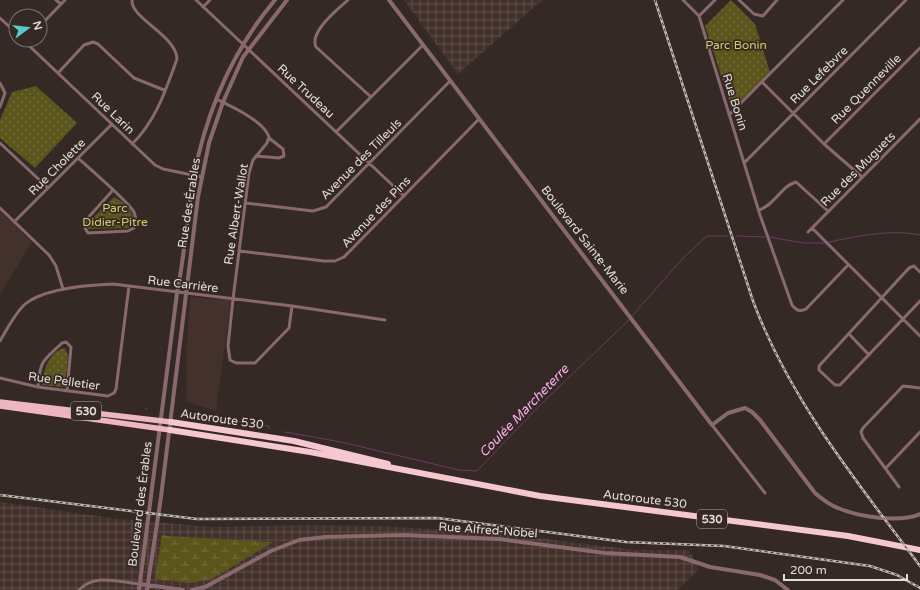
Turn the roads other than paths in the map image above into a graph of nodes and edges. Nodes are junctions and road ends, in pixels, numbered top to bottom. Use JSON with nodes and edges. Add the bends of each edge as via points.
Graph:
{"nodes":[{"id":1,"x":56,"y":0,"type":"edge"},
{"id":2,"x":65,"y":0,"type":"edge"},
{"id":3,"x":132,"y":0,"type":"edge"},
{"id":4,"x":196,"y":0,"type":"edge"},
{"id":5,"x":210,"y":0,"type":"edge"},
{"id":6,"x":275,"y":0,"type":"edge"},
{"id":7,"x":286,"y":0,"type":"edge"},
{"id":8,"x":348,"y":0,"type":"edge"},
{"id":9,"x":389,"y":0,"type":"edge"},
{"id":10,"x":683,"y":0,"type":"edge"},
{"id":11,"x":715,"y":0,"type":"edge"},
{"id":12,"x":739,"y":0,"type":"edge"},
{"id":13,"x":777,"y":0,"type":"edge"},
{"id":14,"x":843,"y":0,"type":"edge"},
{"id":15,"x":906,"y":0,"type":"edge"},
{"id":16,"x":61,"y":4,"type":"junction"},
{"id":17,"x":203,"y":7,"type":"junction"},
{"id":18,"x":699,"y":16,"type":"junction"},
{"id":19,"x":48,"y":18,"type":"edge"},
{"id":20,"x":0,"y":19,"type":"edge"},
{"id":21,"x":8,"y":26,"type":"edge"},
{"id":22,"x":243,"y":44,"type":"junction"},
{"id":23,"x":423,"y":45,"type":"junction"},
{"id":24,"x":32,"y":48,"type":"edge"},
{"id":25,"x":920,"y":48,"type":"edge"},
{"id":26,"x":248,"y":49,"type":"junction"},
{"id":27,"x":58,"y":73,"type":"junction"},
{"id":28,"x":450,"y":81,"type":"junction"},
{"id":29,"x":762,"y":82,"type":"junction"},
{"id":30,"x":0,"y":83,"type":"edge"},
{"id":31,"x":164,"y":90,"type":"junction"},
{"id":32,"x":371,"y":97,"type":"junction"},
{"id":33,"x":216,"y":99,"type":"junction"},
{"id":34,"x":222,"y":102,"type":"junction"},
{"id":35,"x":0,"y":107,"type":"edge"},
{"id":36,"x":794,"y":113,"type":"junction"},
{"id":37,"x":729,"y":115,"type":"junction"},
{"id":38,"x":479,"y":119,"type":"junction"},
{"id":39,"x":920,"y":119,"type":"edge"},
{"id":40,"x":112,"y":124,"type":"junction"},
{"id":41,"x":336,"y":132,"type":"junction"},
{"id":42,"x":269,"y":138,"type":"junction"},
{"id":43,"x":0,"y":143,"type":"edge"},
{"id":44,"x":132,"y":144,"type":"junction"},
{"id":45,"x":824,"y":144,"type":"junction"},
{"id":46,"x":256,"y":156,"type":"junction"},
{"id":47,"x":78,"y":158,"type":"junction"},
{"id":48,"x":744,"y":163,"type":"junction"},
{"id":49,"x":370,"y":164,"type":"junction"},
{"id":50,"x":194,"y":176,"type":"junction"},
{"id":51,"x":202,"y":177,"type":"junction"},
{"id":52,"x":862,"y":178,"type":"junction"},
{"id":53,"x":48,"y":188,"type":"junction"},
{"id":54,"x":113,"y":190,"type":"junction"},
{"id":55,"x":404,"y":196,"type":"junction"},
{"id":56,"x":244,"y":203,"type":"junction"},
{"id":57,"x":0,"y":208,"type":"edge"},
{"id":58,"x":759,"y":210,"type":"junction"},
{"id":59,"x":828,"y":211,"type":"junction"},
{"id":60,"x":14,"y":222,"type":"junction"},
{"id":61,"x":812,"y":228,"type":"junction"},
{"id":62,"x":808,"y":232,"type":"dead end"},
{"id":63,"x":239,"y":251,"type":"junction"},
{"id":64,"x":848,"y":266,"type":"junction"},
{"id":65,"x":920,"y":272,"type":"edge"},
{"id":66,"x":129,"y":286,"type":"junction"},
{"id":67,"x":63,"y":290,"type":"junction"},
{"id":68,"x":177,"y":293,"type":"junction"},
{"id":69,"x":186,"y":294,"type":"junction"},
{"id":70,"x":233,"y":299,"type":"junction"},
{"id":71,"x":882,"y":299,"type":"junction"},
{"id":72,"x":920,"y":301,"type":"edge"},
{"id":73,"x":292,"y":306,"type":"junction"},
{"id":74,"x":903,"y":319,"type":"junction"},
{"id":75,"x":385,"y":320,"type":"dead end"},
{"id":76,"x":849,"y":334,"type":"junction"},
{"id":77,"x":920,"y":336,"type":"edge"},
{"id":78,"x":0,"y":341,"type":"edge"},
{"id":79,"x":869,"y":355,"type":"junction"},
{"id":80,"x":0,"y":378,"type":"edge"},
{"id":81,"x":38,"y":387,"type":"junction"},
{"id":82,"x":920,"y":388,"type":"edge"},
{"id":83,"x":67,"y":390,"type":"junction"},
{"id":84,"x":0,"y":402,"type":"edge"},
{"id":85,"x":0,"y":406,"type":"edge"},
{"id":86,"x":162,"y":420,"type":"junction"},
{"id":87,"x":171,"y":422,"type":"junction"},
{"id":88,"x":712,"y":425,"type":"junction"},
{"id":89,"x":160,"y":429,"type":"junction"},
{"id":90,"x":170,"y":430,"type":"junction"},
{"id":91,"x":920,"y":432,"type":"edge"},
{"id":92,"x":886,"y":468,"type":"junction"},
{"id":93,"x":438,"y":477,"type":"junction"},
{"id":94,"x":899,"y":487,"type":"dead end"},
{"id":95,"x":765,"y":493,"type":"dead end"},
{"id":96,"x":920,"y":514,"type":"edge"},
{"id":97,"x":920,"y":550,"type":"edge"},
{"id":98,"x":140,"y":584,"type":"junction"},
{"id":99,"x":148,"y":588,"type":"edge"},
{"id":100,"x":78,"y":590,"type":"edge"},
{"id":101,"x":139,"y":590,"type":"edge"},
{"id":102,"x":183,"y":590,"type":"edge"},
{"id":103,"x":192,"y":590,"type":"edge"},
{"id":104,"x":788,"y":590,"type":"edge"}],
"edges":[{"from":1,"to":16,"type":"street"},
{"from":2,"to":16,"type":"street"},
{"from":3,"to":31,"type":"street","via":[[136,11],[177,53]]},
{"from":4,"to":17,"type":"street","name":"Rue Trudeau"},
{"from":5,"to":17,"type":"street"},
{"from":6,"to":22,"type":"street","name":"Rue des Érables"},
{"from":7,"to":26,"type":"street","name":"Rue des Érables"},
{"from":8,"to":32,"type":"street","via":[[327,20],[315,36],[314,42],[316,47]]},
{"from":9,"to":23,"type":"street","name":"Boulevard Sainte-Marie"},
{"from":10,"to":18,"type":"street","name":"Rue Bonin"},
{"from":11,"to":18,"type":"street"},
{"from":12,"to":13,"type":"street","via":[[754,14],[763,16]]},
{"from":14,"to":29,"type":"street"},
{"from":15,"to":36,"type":"street","name":"Rue Lefebvre"},
{"from":16,"to":19,"type":"street"},
{"from":17,"to":22,"type":"street","name":"Rue Trudeau"},
{"from":18,"to":37,"type":"street","name":"Rue Bonin"},
{"from":20,"to":21,"type":"street"},
{"from":22,"to":26,"type":"street","name":"Rue Trudeau"},
{"from":22,"to":33,"type":"street","name":"Rue des Érables"},
{"from":23,"to":28,"type":"street","name":"Boulevard Sainte-Marie"},
{"from":23,"to":32,"type":"street"},
{"from":24,"to":27,"type":"street","name":"Rue Larin"},
{"from":25,"to":45,"type":"street","name":"Rue Quenneville"},
{"from":26,"to":34,"type":"street","name":"Rue des Érables"},
{"from":26,"to":41,"type":"street","name":"Rue Trudeau"},
{"from":27,"to":31,"type":"street","via":[[84,45],[93,42],[134,78]]},
{"from":27,"to":40,"type":"street","name":"Rue Larin"},
{"from":28,"to":38,"type":"street","name":"Boulevard Sainte-Marie"},
{"from":28,"to":49,"type":"street","name":"Avenue des Tilleuls"},
{"from":29,"to":36,"type":"street"},
{"from":29,"to":37,"type":"street"},
{"from":30,"to":35,"type":"street","via":[[5,93]]},
{"from":31,"to":44,"type":"street","via":[[150,124]]},
{"from":32,"to":41,"type":"street"},
{"from":33,"to":34,"type":"street","name":"Rue Albert-Wallot"},
{"from":33,"to":50,"type":"street","name":"Rue des Érables","via":[[206,125]]},
{"from":34,"to":42,"type":"street","name":"Rue Albert-Wallot","via":[[250,118]]},
{"from":34,"to":51,"type":"street","name":"Rue des Érables"},
{"from":36,"to":45,"type":"street"},
{"from":36,"to":48,"type":"street","name":"Rue Lefebvre"},
{"from":37,"to":48,"type":"street","name":"Rue Bonin"},
{"from":38,"to":55,"type":"street","name":"Avenue des Pins"},
{"from":38,"to":88,"type":"street","name":"Boulevard Sainte-Marie"},
{"from":39,"to":52,"type":"street","name":"Rue des Muguets"},
{"from":40,"to":44,"type":"street","name":"Rue Larin"},
{"from":40,"to":47,"type":"street","name":"Rue Cholette"},
{"from":41,"to":49,"type":"street","name":"Rue Trudeau"},
{"from":42,"to":46,"type":"street","name":"Rue Albert-Wallot"},
{"from":42,"to":46,"type":"street","name":"Rue Albert-Wallot","via":[[283,149],[284,156]]},
{"from":43,"to":53,"type":"street"},
{"from":44,"to":50,"type":"street","name":"Rue Larin","via":[[163,169]]},
{"from":45,"to":52,"type":"street"},
{"from":46,"to":56,"type":"street","name":"Rue Albert-Wallot","via":[[249,173]]},
{"from":47,"to":53,"type":"street","name":"Rue Cholette"},
{"from":47,"to":54,"type":"street"},
{"from":48,"to":58,"type":"street","name":"Rue Bonin"},
{"from":49,"to":55,"type":"street","name":"Rue Trudeau"},
{"from":49,"to":56,"type":"street","name":"Avenue des Tilleuls","via":[[330,204],[318,210]]},
{"from":50,"to":51,"type":"street","name":"Rue Larin"},
{"from":50,"to":68,"type":"street","name":"Rue des Érables"},
{"from":51,"to":69,"type":"street","name":"Rue des Érables"},
{"from":52,"to":59,"type":"street","name":"Rue des Muguets"},
{"from":53,"to":60,"type":"street","name":"Rue Cholette"},
{"from":54,"to":54,"type":"street","via":[[86,220],[84,228],[88,234],[128,231],[134,228],[134,211]]},
{"from":55,"to":63,"type":"street","name":"Avenue des Pins","via":[[354,249],[340,259],[324,261]]},
{"from":56,"to":63,"type":"street","name":"Rue Albert-Wallot"},
{"from":57,"to":60,"type":"street"},
{"from":58,"to":59,"type":"street","via":[[768,207],[789,185],[796,182]]},
{"from":58,"to":64,"type":"street","name":"Rue Bonin","via":[[792,305],[796,310],[806,309]]},
{"from":59,"to":61,"type":"street","name":"Rue des Muguets"},
{"from":60,"to":67,"type":"street","via":[[49,255],[56,266]]},
{"from":61,"to":62,"type":"street","name":"Rue des Muguets"},
{"from":61,"to":64,"type":"street"},
{"from":63,"to":70,"type":"street","name":"Rue Albert-Wallot"},
{"from":64,"to":71,"type":"street"},
{"from":65,"to":71,"type":"street","via":[[910,267]]},
{"from":66,"to":67,"type":"street","name":"Rue Carrière","via":[[101,285]]},
{"from":66,"to":68,"type":"street","name":"Rue Carrière"},
{"from":66,"to":83,"type":"street","name":"Rue Pelletier","via":[[114,393],[108,396]]},
{"from":67,"to":78,"type":"street","name":"Rue Carrière","via":[[40,296],[24,306]]},
{"from":68,"to":69,"type":"street","name":"Rue Carrière"},
{"from":68,"to":86,"type":"street","name":"Rue des Érables"},
{"from":69,"to":70,"type":"street","name":"Rue Carrière"},
{"from":69,"to":87,"type":"street","name":"Rue des Érables"},
{"from":70,"to":73,"type":"street","name":"Rue Carrière"},
{"from":70,"to":73,"type":"street","name":"Rue Albert-Wallot","via":[[228,351],[230,360],[236,363],[255,363],[289,328]]},
{"from":71,"to":74,"type":"street"},
{"from":71,"to":76,"type":"street"},
{"from":72,"to":74,"type":"street"},
{"from":73,"to":75,"type":"street","name":"Rue Carrière"},
{"from":74,"to":77,"type":"street"},
{"from":74,"to":79,"type":"street"},
{"from":76,"to":79,"type":"street"},
{"from":76,"to":79,"type":"street","via":[[818,369],[834,385],[839,386]]},
{"from":80,"to":81,"type":"street","name":"Rue Pelletier"},
{"from":81,"to":83,"type":"street","name":"Rue Pelletier"},
{"from":81,"to":83,"type":"street","via":[[39,368],[42,362],[66,342],[71,347]]},
{"from":82,"to":92,"type":"street","via":[[903,386],[861,432]]},
{"from":84,"to":86,"type":"highway","name":"Autoroute 530","number":"530"},
{"from":85,"to":89,"type":"highway","name":"Autoroute 530","number":"530"},
{"from":86,"to":87,"type":"highway","name":"Autoroute 530","number":"530"},
{"from":86,"to":89,"type":"street","name":"Boulevard des Érables"},
{"from":87,"to":90,"type":"street","name":"Rue des Érables"},
{"from":87,"to":93,"type":"highway","name":"Autoroute 530","number":"530","via":[[294,441]]},
{"from":88,"to":95,"type":"street","name":"Boulevard Sainte-Marie"},
{"from":88,"to":96,"type":"street","via":[[728,413],[745,408],[760,420],[815,493],[826,502],[865,516],[903,518]]},
{"from":89,"to":90,"type":"highway","name":"Autoroute 530","number":"530"},
{"from":89,"to":98,"type":"street","name":"Boulevard des Érables"},
{"from":90,"to":93,"type":"highway","name":"Autoroute 530","number":"530","via":[[310,452]]},
{"from":90,"to":99,"type":"street","name":"Boulevard des Érables"},
{"from":91,"to":92,"type":"street"},
{"from":92,"to":94,"type":"street"},
{"from":93,"to":97,"type":"highway","name":"Autoroute 530","number":"530","via":[[560,499],[848,536]]},
{"from":98,"to":99,"type":"street"},
{"from":98,"to":100,"type":"street","via":[[98,580],[89,581]]},
{"from":98,"to":101,"type":"street","name":"Boulevard des Érables"},
{"from":99,"to":102,"type":"street"},
{"from":103,"to":104,"type":"street","name":"Rue Alfred-Nobel","via":[[205,588],[271,551],[299,540],[402,535],[499,539],[605,552],[680,556],[710,567],[760,575],[775,580]]}]}
